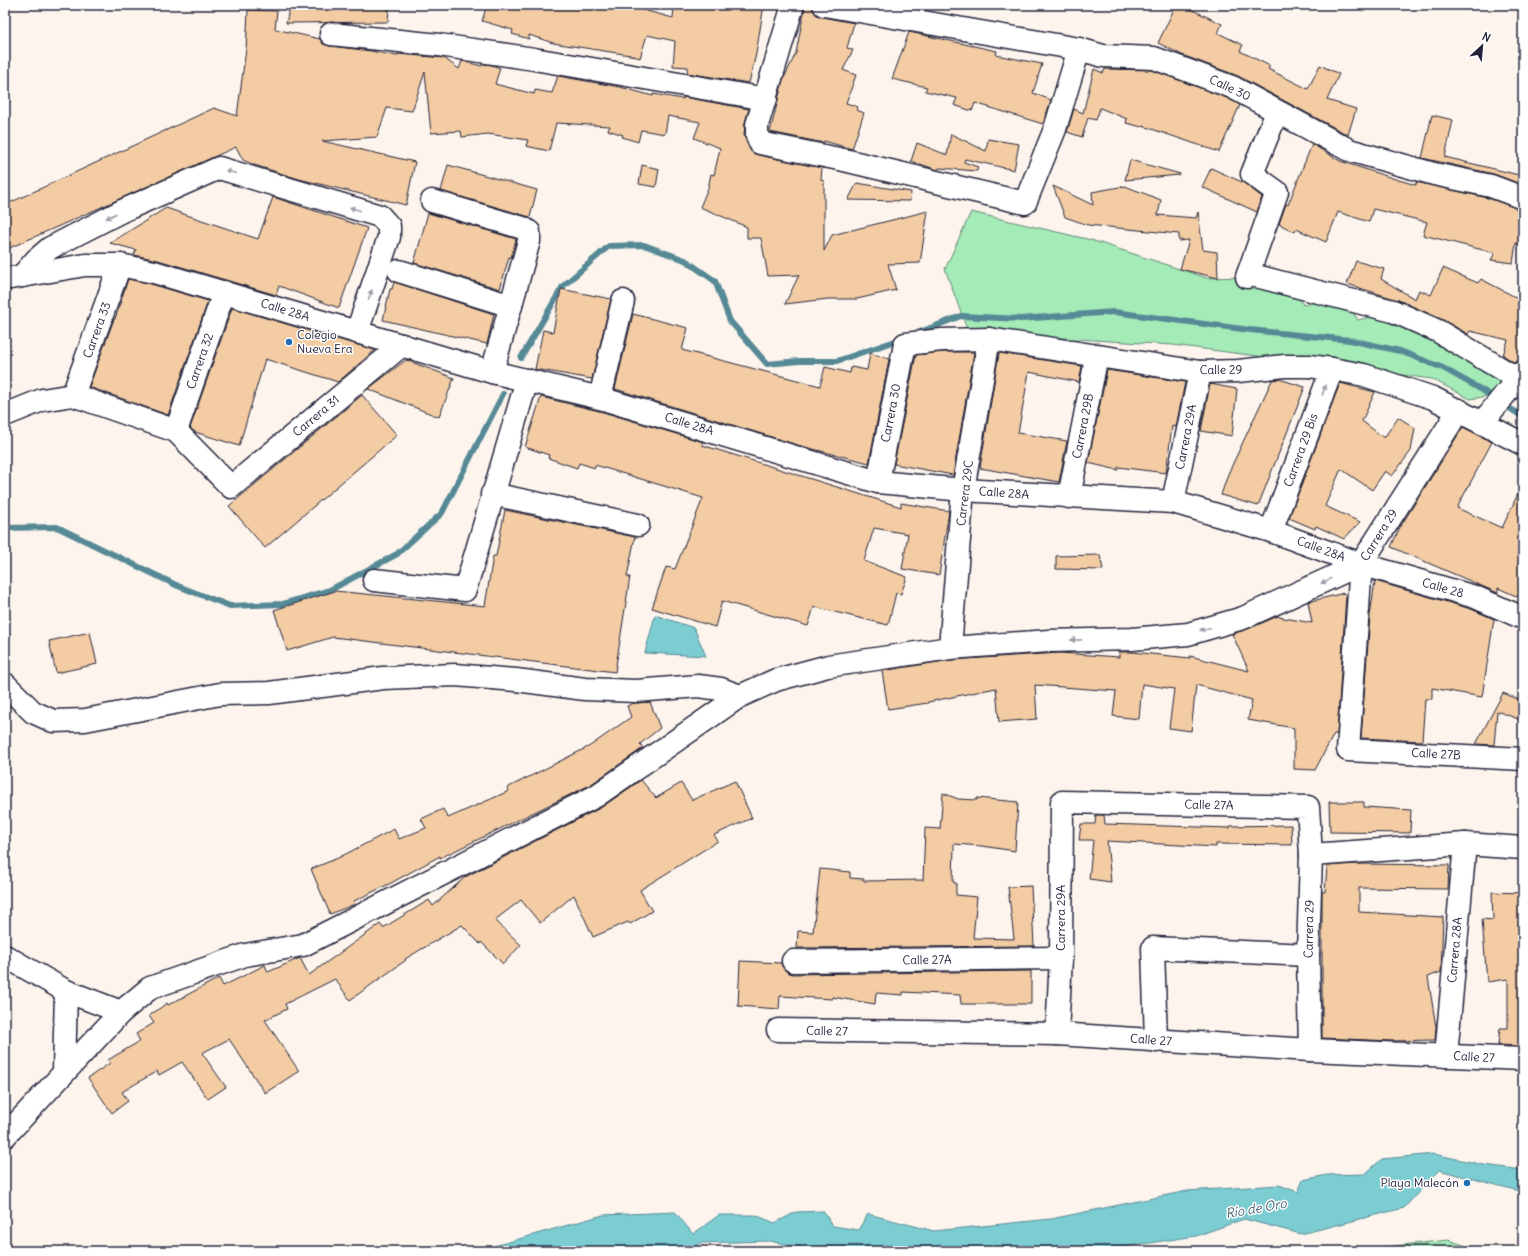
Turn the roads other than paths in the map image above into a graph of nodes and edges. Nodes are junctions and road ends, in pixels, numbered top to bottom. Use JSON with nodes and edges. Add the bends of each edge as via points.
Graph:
{"nodes":[{"id":1,"x":793,"y":5,"type":"edge"},
{"id":2,"x":824,"y":5,"type":"edge"},
{"id":3,"x":908,"y":5,"type":"edge"},
{"id":4,"x":924,"y":23,"type":"junction"},
{"id":5,"x":331,"y":34,"type":"dead end"},
{"id":6,"x":1079,"y":49,"type":"junction"},
{"id":7,"x":766,"y":100,"type":"junction"},
{"id":8,"x":1277,"y":112,"type":"junction"},
{"id":9,"x":1523,"y":198,"type":"edge"},
{"id":10,"x":432,"y":201,"type":"dead end"},
{"id":11,"x":120,"y":265,"type":"junction"},
{"id":12,"x":399,"y":271,"type":"dead end"},
{"id":13,"x":14,"y":277,"type":"edge"},
{"id":14,"x":224,"y":292,"type":"junction"},
{"id":15,"x":623,"y":301,"type":"dead end"},
{"id":16,"x":511,"y":306,"type":"junction"},
{"id":17,"x":357,"y":332,"type":"junction"},
{"id":18,"x":989,"y":339,"type":"junction"},
{"id":19,"x":905,"y":344,"type":"joint"},
{"id":20,"x":402,"y":345,"type":"junction"},
{"id":21,"x":1097,"y":355,"type":"junction"},
{"id":22,"x":1332,"y":369,"type":"junction"},
{"id":23,"x":492,"y":372,"type":"junction"},
{"id":24,"x":1200,"y":372,"type":"junction"},
{"id":25,"x":1518,"y":378,"type":"edge"},
{"id":26,"x":527,"y":380,"type":"junction"},
{"id":27,"x":73,"y":396,"type":"junction"},
{"id":28,"x":600,"y":398,"type":"junction"},
{"id":29,"x":1459,"y":410,"type":"junction"},
{"id":30,"x":5,"y":415,"type":"edge"},
{"id":31,"x":1487,"y":416,"type":"junction"},
{"id":32,"x":176,"y":431,"type":"junction"},
{"id":33,"x":1523,"y":444,"type":"edge"},
{"id":34,"x":878,"y":482,"type":"junction"},
{"id":35,"x":963,"y":490,"type":"junction"},
{"id":36,"x":492,"y":494,"type":"junction"},
{"id":37,"x":1069,"y":497,"type":"junction"},
{"id":38,"x":1173,"y":502,"type":"junction"},
{"id":39,"x":638,"y":526,"type":"dead end"},
{"id":40,"x":1271,"y":531,"type":"junction"},
{"id":41,"x":1361,"y":564,"type":"junction"},
{"id":42,"x":374,"y":580,"type":"dead end"},
{"id":43,"x":1523,"y":618,"type":"edge"},
{"id":44,"x":950,"y":648,"type":"junction"},
{"id":45,"x":5,"y":684,"type":"edge"},
{"id":46,"x":740,"y":696,"type":"junction"},
{"id":47,"x":1348,"y":750,"type":"joint"},
{"id":48,"x":1523,"y":759,"type":"edge"},
{"id":49,"x":1062,"y":802,"type":"joint"},
{"id":50,"x":1308,"y":807,"type":"joint"},
{"id":51,"x":1465,"y":844,"type":"junction"},
{"id":52,"x":1523,"y":848,"type":"edge"},
{"id":53,"x":1311,"y":855,"type":"junction"},
{"id":54,"x":1308,"y":955,"type":"junction"},
{"id":55,"x":5,"y":956,"type":"edge"},
{"id":56,"x":1061,"y":958,"type":"junction"},
{"id":57,"x":793,"y":961,"type":"dead end"},
{"id":58,"x":66,"y":991,"type":"junction"},
{"id":59,"x":121,"y":1012,"type":"junction"},
{"id":60,"x":778,"y":1030,"type":"dead end"},
{"id":61,"x":1057,"y":1034,"type":"junction"},
{"id":62,"x":1156,"y":1041,"type":"junction"},
{"id":63,"x":1310,"y":1050,"type":"junction"},
{"id":64,"x":1446,"y":1056,"type":"junction"},
{"id":65,"x":1523,"y":1059,"type":"edge"},
{"id":66,"x":64,"y":1074,"type":"junction"},
{"id":67,"x":5,"y":1136,"type":"edge"}],
"edges":[{"from":1,"to":7,"type":"street"},
{"from":2,"to":4,"type":"street","name":"Calle 30"},
{"from":3,"to":4,"type":"street"},
{"from":4,"to":6,"type":"street","name":"Calle 30"},
{"from":5,"to":7,"type":"street","via":[[439,45],[534,59]]},
{"from":6,"to":7,"type":"street","via":[[1055,129],[1025,203],[760,143],[757,125]]},
{"from":6,"to":8,"type":"street","name":"Calle 30","via":[[1103,56],[1154,58],[1232,87]]},
{"from":8,"to":9,"type":"street","name":"Calle 30","via":[[1349,150],[1491,186]]},
{"from":8,"to":25,"type":"street","via":[[1252,174],[1277,192],[1247,276],[1393,311],[1438,331]]},
{"from":10,"to":16,"type":"street","via":[[529,232],[529,241]]},
{"from":11,"to":13,"type":"street","name":"Calle 28A","via":[[85,265]]},
{"from":11,"to":14,"type":"street","name":"Calle 28A"},
{"from":11,"to":27,"type":"street","name":"Carrera 33"},
{"from":12,"to":16,"type":"street"},
{"from":17,"to":13,"type":"street","one_way":true,"via":[[389,237],[389,226],[380,216],[219,168],[122,211],[50,248]]},
{"from":14,"to":17,"type":"street","name":"Calle 28A"},
{"from":14,"to":32,"type":"street","name":"Carrera 32"},
{"from":15,"to":28,"type":"street"},
{"from":16,"to":23,"type":"street"},
{"from":17,"to":20,"type":"street","name":"Calle 28A"},
{"from":18,"to":19,"type":"street","name":"Calle 29"},
{"from":18,"to":21,"type":"street","name":"Calle 29"},
{"from":18,"to":35,"type":"street","name":"Carrera 29C"},
{"from":19,"to":34,"type":"street","name":"Carrera 30"},
{"from":20,"to":23,"type":"street","name":"Calle 28A"},
{"from":20,"to":32,"type":"street","name":"Carrera 31","via":[[231,487]]},
{"from":21,"to":24,"type":"street","name":"Calle 29"},
{"from":21,"to":37,"type":"street","name":"Carrera 29B"},
{"from":22,"to":24,"type":"street","name":"Calle 29","via":[[1285,366]]},
{"from":22,"to":29,"type":"street","name":"Calle 29","via":[[1401,386]]},
{"from":40,"to":22,"type":"street","name":"Carrera 29 Bis","one_way":true},
{"from":23,"to":26,"type":"street","name":"Calle 28A"},
{"from":24,"to":38,"type":"street","name":"Carrera 29A"},
{"from":25,"to":31,"type":"street"},
{"from":26,"to":28,"type":"street","name":"Calle 28A"},
{"from":26,"to":36,"type":"street"},
{"from":27,"to":30,"type":"street","via":[[42,400]]},
{"from":27,"to":32,"type":"street"},
{"from":28,"to":34,"type":"street","name":"Calle 28A"},
{"from":29,"to":31,"type":"street","name":"Calle 29"},
{"from":29,"to":41,"type":"street","name":"Carrera 29"},
{"from":31,"to":33,"type":"street","name":"Calle 29"},
{"from":34,"to":35,"type":"street","name":"Calle 28A"},
{"from":35,"to":37,"type":"street","name":"Calle 28A"},
{"from":35,"to":44,"type":"street","name":"Carrera 29C"},
{"from":36,"to":39,"type":"street"},
{"from":36,"to":42,"type":"street","via":[[465,590]]},
{"from":37,"to":38,"type":"street","name":"Calle 28A"},
{"from":38,"to":40,"type":"street","name":"Calle 28A"},
{"from":40,"to":41,"type":"street","name":"Calle 28A"},
{"from":41,"to":43,"type":"street","name":"Calle 28","via":[[1475,597]]},
{"from":41,"to":44,"type":"street","one_way":true,"via":[[1243,618],[1188,634]]},
{"from":41,"to":47,"type":"street","name":"Carrera 29"},
{"from":44,"to":46,"type":"street","via":[[828,666],[776,680]]},
{"from":45,"to":46,"type":"street","via":[[33,712],[54,721],[85,720],[220,694],[269,693],[383,678],[455,675],[585,689],[636,691],[698,686],[721,688]]},
{"from":46,"to":59,"type":"street","via":[[596,796],[303,945],[245,955],[150,988]]},
{"from":47,"to":48,"type":"street","name":"Calle 27B"},
{"from":49,"to":50,"type":"street","name":"Calle 27A"},
{"from":49,"to":56,"type":"street","name":"Carrera 29A"},
{"from":50,"to":53,"type":"street","name":"Carrera 29"},
{"from":51,"to":52,"type":"street"},
{"from":51,"to":53,"type":"street"},
{"from":51,"to":64,"type":"street","name":"Carrera 28A"},
{"from":53,"to":54,"type":"street","name":"Carrera 29"},
{"from":54,"to":62,"type":"street","via":[[1153,948]]},
{"from":54,"to":63,"type":"street","name":"Carrera 29"},
{"from":55,"to":58,"type":"street"},
{"from":56,"to":57,"type":"street","name":"Calle 27A"},
{"from":56,"to":61,"type":"street","name":"Carrera 29A"},
{"from":58,"to":59,"type":"street"},
{"from":58,"to":66,"type":"street"},
{"from":59,"to":66,"type":"street"},
{"from":60,"to":61,"type":"street","name":"Calle 27"},
{"from":61,"to":62,"type":"street","name":"Calle 27"},
{"from":62,"to":63,"type":"street","name":"Calle 27"},
{"from":63,"to":64,"type":"street","name":"Calle 27"},
{"from":64,"to":65,"type":"street","name":"Calle 27"},
{"from":66,"to":67,"type":"street"}]}
